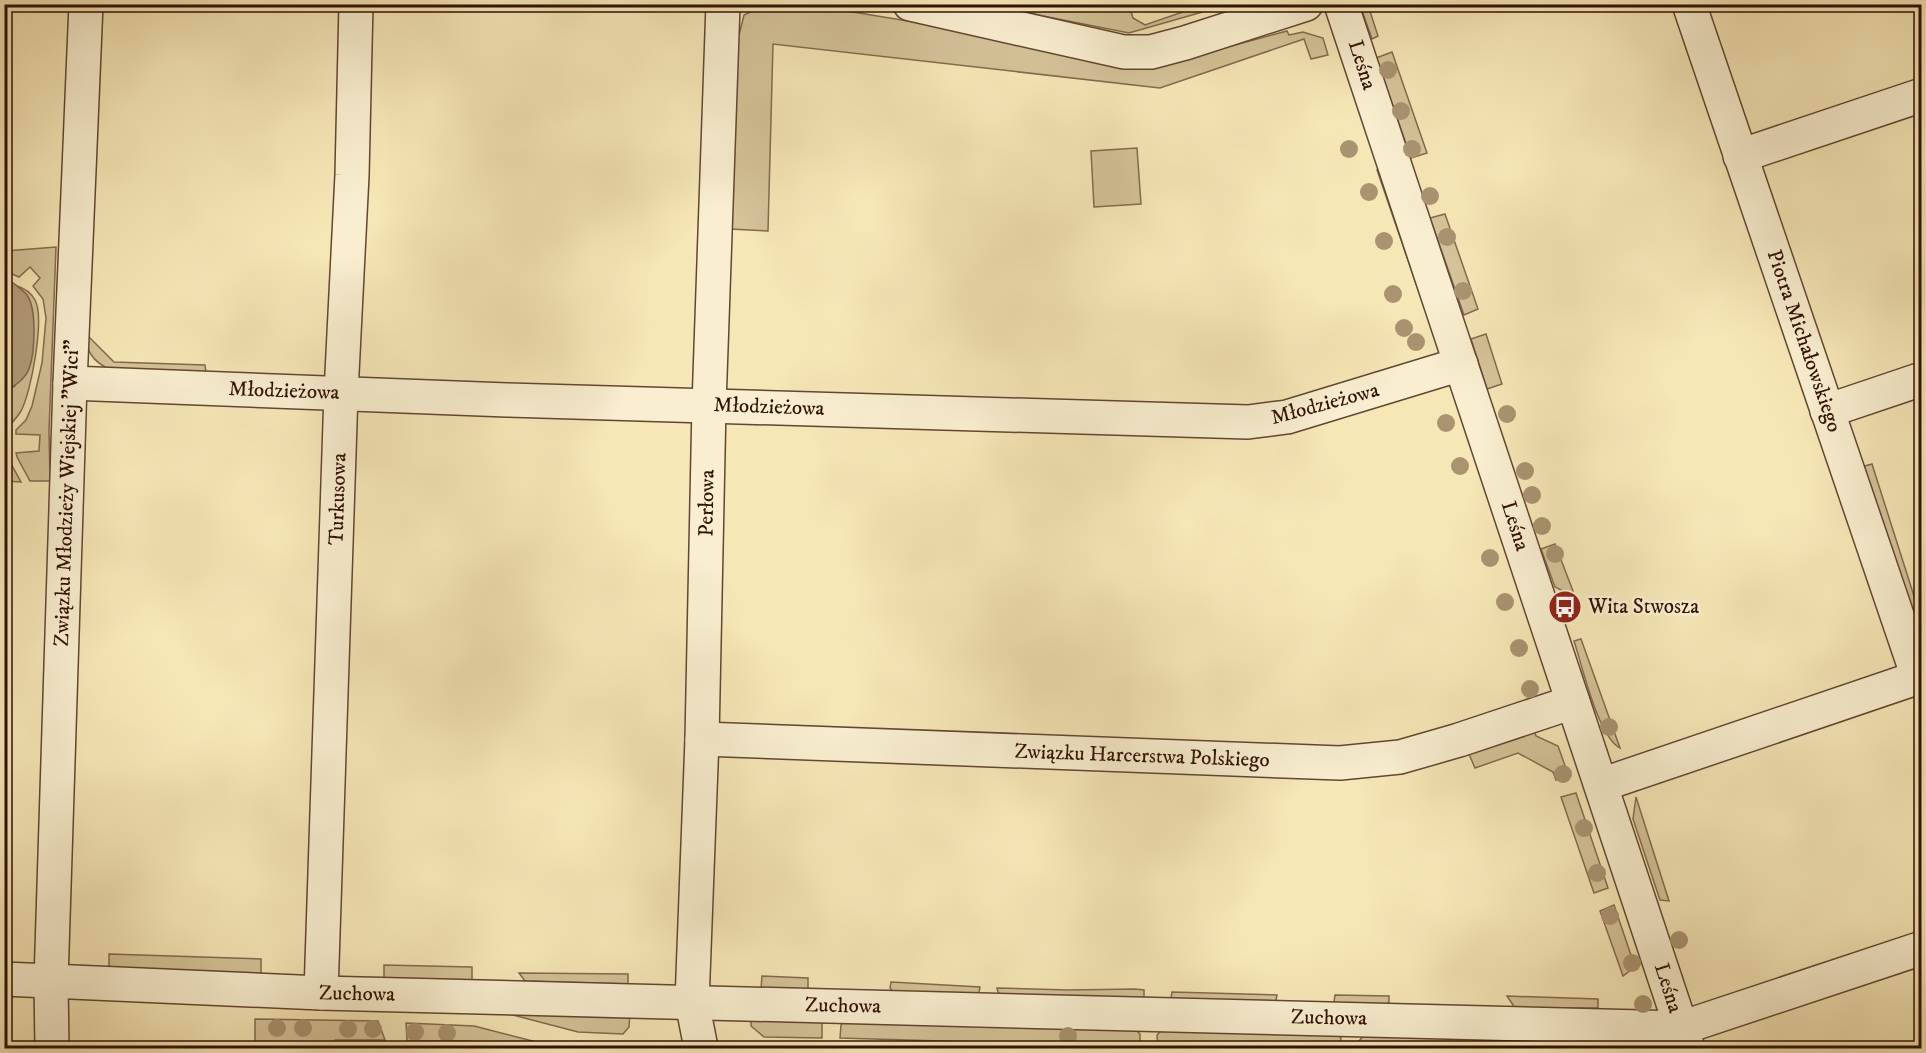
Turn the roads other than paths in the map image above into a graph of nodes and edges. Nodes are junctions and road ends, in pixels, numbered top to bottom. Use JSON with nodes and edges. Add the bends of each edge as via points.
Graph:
{"nodes":[{"id":1,"x":86,"y":4,"type":"edge"},
{"id":2,"x":356,"y":4,"type":"edge"},
{"id":3,"x":723,"y":4,"type":"edge"},
{"id":4,"x":910,"y":4,"type":"edge"},
{"id":5,"x":1306,"y":4,"type":"edge"},
{"id":6,"x":1341,"y":4,"type":"edge"},
{"id":7,"x":1689,"y":4,"type":"edge"},
{"id":8,"x":1922,"y":95,"type":"edge"},
{"id":9,"x":1740,"y":156,"type":"junction"},
{"id":10,"x":1461,"y":364,"type":"junction"},
{"id":11,"x":1922,"y":379,"type":"edge"},
{"id":12,"x":70,"y":383,"type":"junction"},
{"id":13,"x":341,"y":393,"type":"junction"},
{"id":14,"x":709,"y":405,"type":"junction"},
{"id":15,"x":1827,"y":411,"type":"junction"},
{"id":16,"x":1920,"y":677,"type":"edge"},
{"id":17,"x":1574,"y":702,"type":"junction"},
{"id":18,"x":702,"y":739,"type":"junction"},
{"id":19,"x":1601,"y":785,"type":"junction"},
{"id":20,"x":1922,"y":948,"type":"edge"},
{"id":21,"x":4,"y":979,"type":"edge"},
{"id":22,"x":51,"y":981,"type":"junction"},
{"id":23,"x":321,"y":993,"type":"junction"},
{"id":24,"x":692,"y":1002,"type":"junction"},
{"id":25,"x":1685,"y":1038,"type":"edge"},
{"id":26,"x":52,"y":1048,"type":"edge"},
{"id":27,"x":701,"y":1048,"type":"edge"}],
"edges":[{"from":1,"to":12,"type":"street","name":"Związku Młodzieży Wiejskiej \"Wici\""},
{"from":2,"to":13,"type":"street","name":"Turkusowa"},
{"from":3,"to":14,"type":"street","name":"Perłowa"},
{"from":4,"to":5,"type":"street","via":[[1124,52],[1151,52]]},
{"from":6,"to":10,"type":"street","name":"Leśna"},
{"from":7,"to":9,"type":"street","name":"Piotra Michałowskiego"},
{"from":8,"to":9,"type":"street"},
{"from":9,"to":15,"type":"street","name":"Piotra Michałowskiego"},
{"from":10,"to":14,"type":"street","name":"Młodzieżowa","via":[[1287,417],[1259,421]]},
{"from":10,"to":17,"type":"street","name":"Leśna"},
{"from":11,"to":15,"type":"street"},
{"from":12,"to":13,"type":"street","name":"Młodzieżowa"},
{"from":12,"to":22,"type":"street","name":"Związku Młodzieży Wiejskiej \"Wici\""},
{"from":13,"to":14,"type":"street","name":"Młodzieżowa"},
{"from":13,"to":23,"type":"street","name":"Turkusowa"},
{"from":14,"to":18,"type":"street","name":"Perłowa"},
{"from":15,"to":16,"type":"street","name":"Piotra Michałowskiego"},
{"from":16,"to":19,"type":"street"},
{"from":17,"to":18,"type":"street","name":"Związku Harcerstwa Polskiego","via":[[1400,757],[1340,763]]},
{"from":17,"to":19,"type":"street","name":"Leśna"},
{"from":18,"to":24,"type":"street","name":"Perłowa"},
{"from":19,"to":25,"type":"street","name":"Leśna"},
{"from":20,"to":25,"type":"street","name":"Zuchowa"},
{"from":21,"to":22,"type":"street","name":"Zuchowa"},
{"from":22,"to":23,"type":"street","name":"Zuchowa"},
{"from":22,"to":26,"type":"street","name":"Związku Młodzieży Wiejskiej \"Wici\""},
{"from":23,"to":24,"type":"street","name":"Zuchowa"},
{"from":24,"to":25,"type":"street","name":"Zuchowa"},
{"from":24,"to":27,"type":"street","name":"Perłowa"}]}
